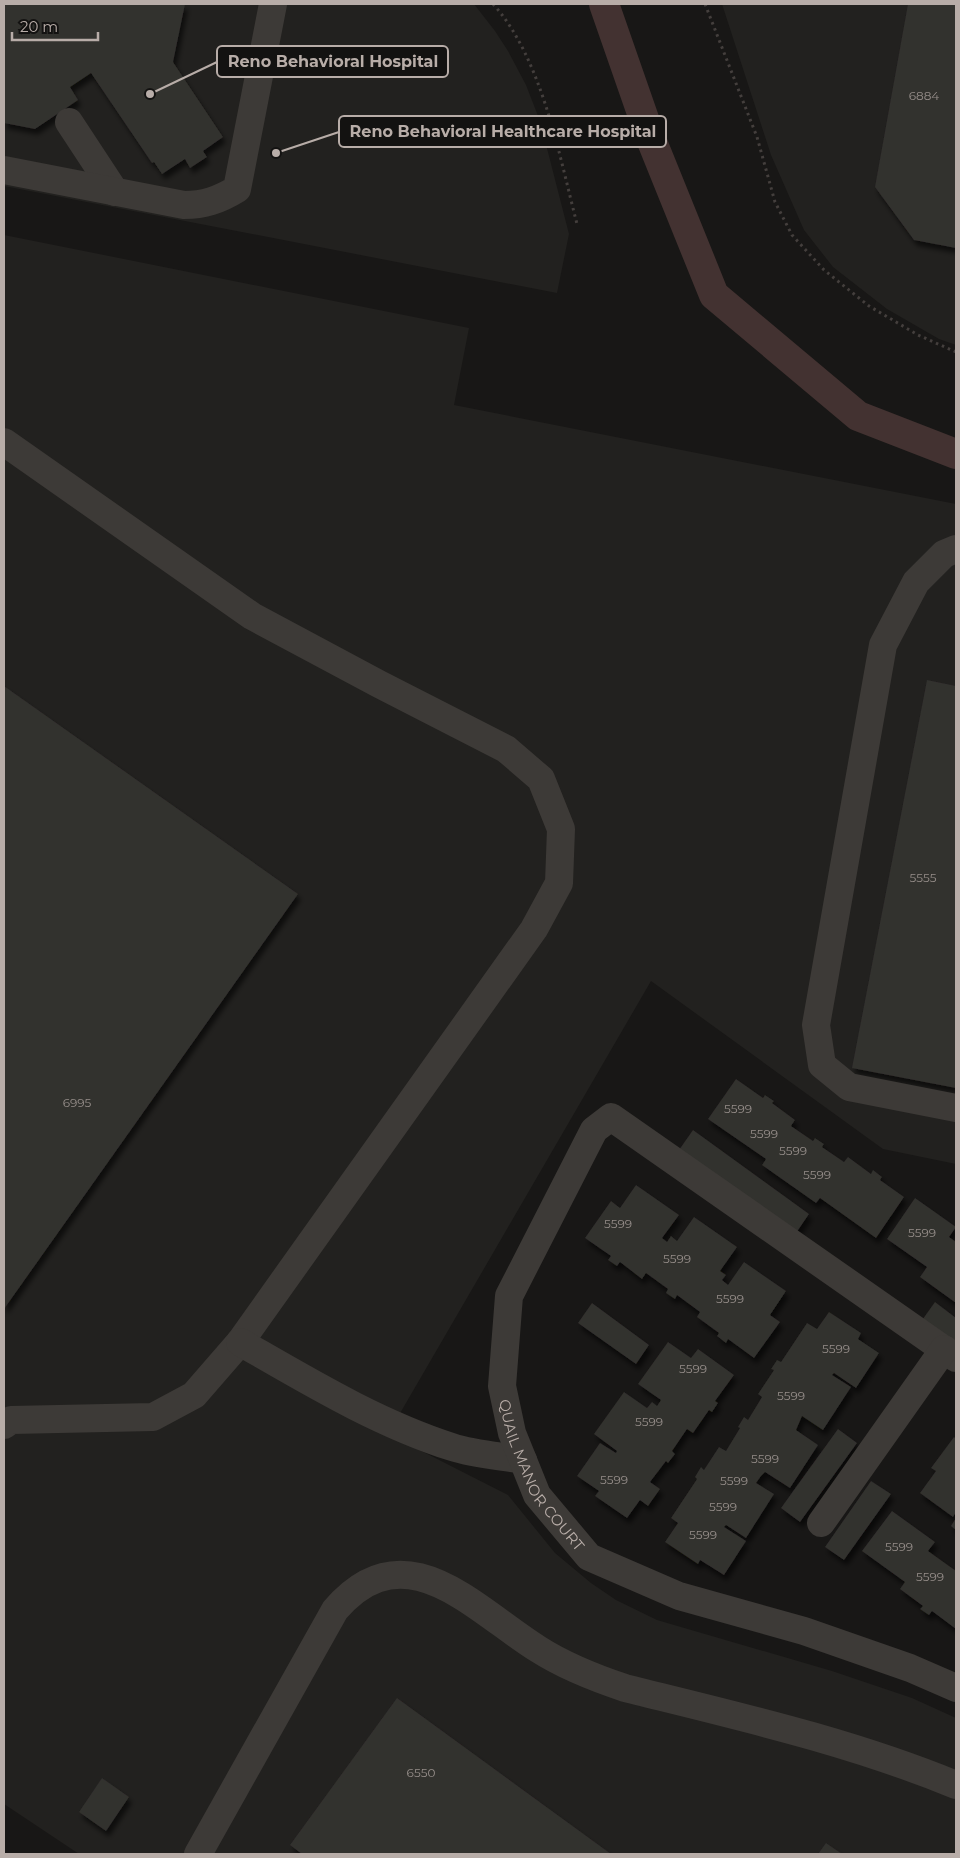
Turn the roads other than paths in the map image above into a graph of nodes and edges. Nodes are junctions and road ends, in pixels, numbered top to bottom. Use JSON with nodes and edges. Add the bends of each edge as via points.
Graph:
{"nodes":[{"id":1,"x":273,"y":4,"type":"edge"},
{"id":2,"x":69,"y":122,"type":"dead end"},
{"id":3,"x":4,"y":170,"type":"edge"},
{"id":4,"x":115,"y":192,"type":"junction"},
{"id":5,"x":4,"y":442,"type":"edge"},
{"id":6,"x":956,"y":550,"type":"edge"},
{"id":7,"x":956,"y":1108,"type":"edge"},
{"id":8,"x":240,"y":1342,"type":"junction"},
{"id":9,"x":950,"y":1354,"type":"edge"},
{"id":10,"x":4,"y":1425,"type":"edge"},
{"id":11,"x":523,"y":1460,"type":"junction"},
{"id":12,"x":821,"y":1523,"type":"dead end"},
{"id":13,"x":956,"y":1688,"type":"edge"},
{"id":14,"x":956,"y":1785,"type":"edge"},
{"id":15,"x":198,"y":1854,"type":"edge"}],
"edges":[{"from":1,"to":4,"type":"street","via":[[236,189],[207,204],[195,205]]},
{"from":2,"to":4,"type":"street"},
{"from":3,"to":4,"type":"street"},
{"from":5,"to":8,"type":"street","via":[[252,616],[506,749],[541,779],[561,829],[559,883],[534,929]]},
{"from":6,"to":7,"type":"street","via":[[944,554],[916,582],[883,645],[816,1025],[822,1065],[849,1087]]},
{"from":8,"to":10,"type":"street","via":[[194,1396],[153,1417],[11,1420]]},
{"from":8,"to":11,"type":"street","via":[[395,1425],[453,1448]]},
{"from":9,"to":11,"type":"street","name":"QUAIL MANOR COURT","via":[[611,1117],[594,1130],[509,1296],[502,1386],[512,1433]]},
{"from":9,"to":12,"type":"street"},
{"from":11,"to":13,"type":"street","name":"QUAIL MANOR COURT","via":[[537,1495],[589,1557],[679,1596],[804,1631],[910,1668]]},
{"from":14,"to":15,"type":"street","via":[[913,1767],[835,1742],[594,1678],[538,1649],[442,1584],[414,1575],[400,1575],[370,1581],[335,1610]]}]}
